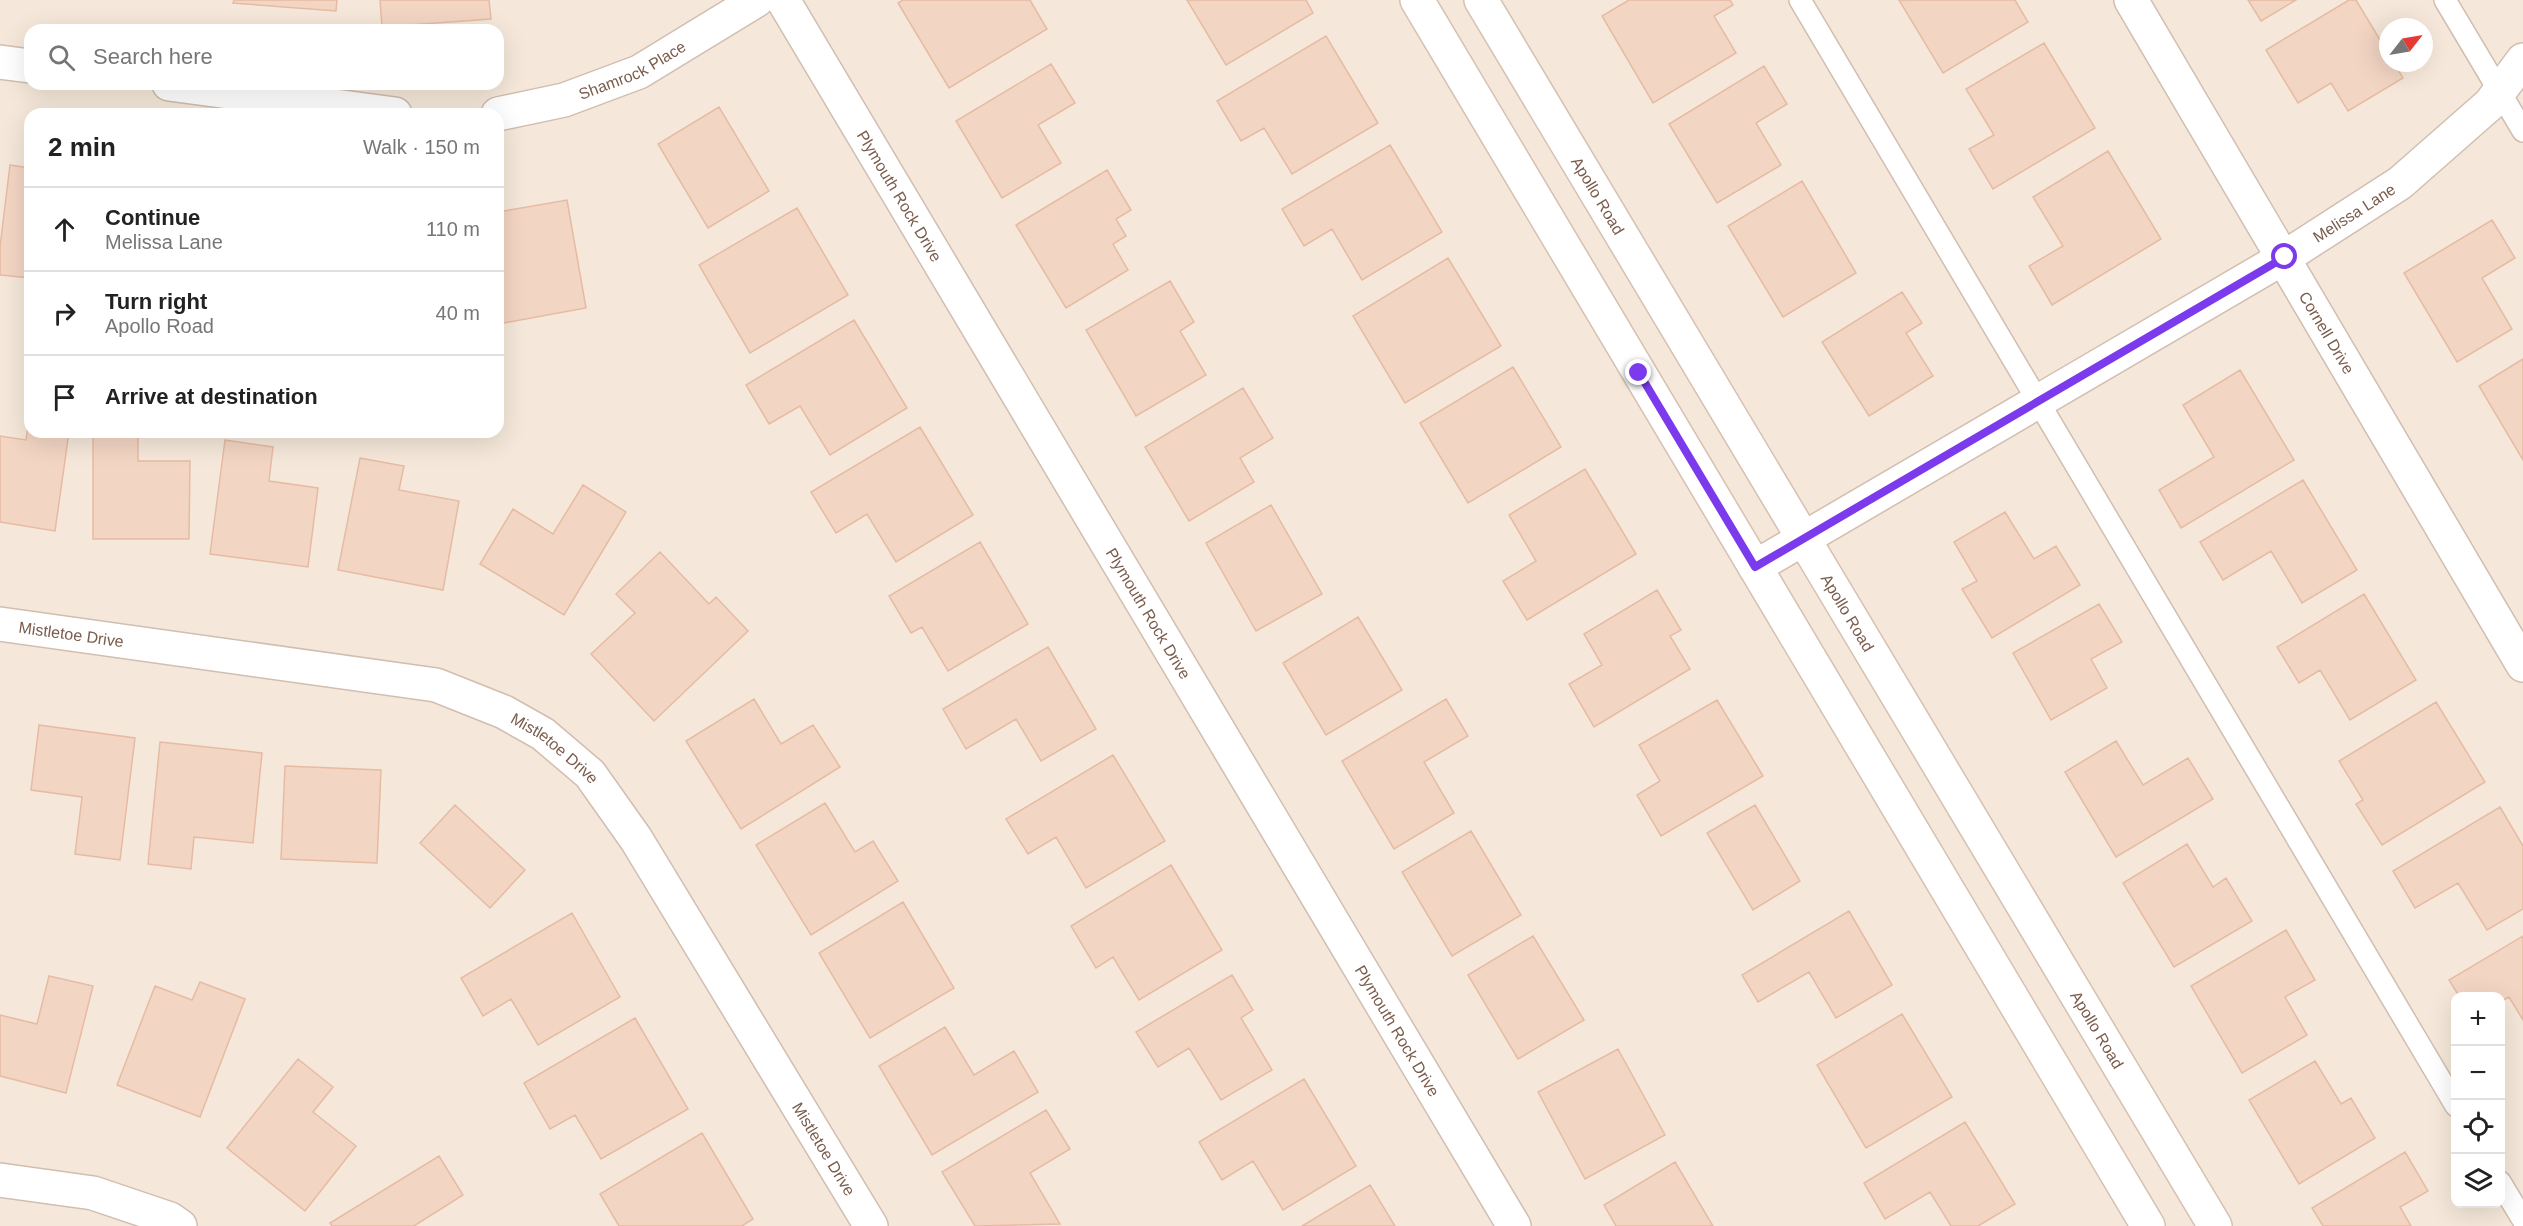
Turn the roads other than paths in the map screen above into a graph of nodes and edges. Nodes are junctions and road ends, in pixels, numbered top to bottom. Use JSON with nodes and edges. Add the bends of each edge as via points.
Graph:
{"nodes":[{"id":1,"x":757,"y":0,"type":"edge"},
{"id":2,"x":783,"y":0,"type":"edge"},
{"id":3,"x":1416,"y":0,"type":"edge"},
{"id":4,"x":1481,"y":0,"type":"edge"},
{"id":5,"x":1800,"y":0,"type":"edge"},
{"id":6,"x":2131,"y":0,"type":"edge"},
{"id":7,"x":2445,"y":0,"type":"edge"},
{"id":8,"x":2523,"y":60,"type":"edge"},
{"id":9,"x":0,"y":62,"type":"edge"},
{"id":10,"x":24,"y":65,"type":"edge"},
{"id":11,"x":214,"y":90,"type":"edge"},
{"id":12,"x":2499,"y":91,"type":"junction"},
{"id":13,"x":350,"y":108,"type":"edge"},
{"id":14,"x":504,"y":113,"type":"edge"},
{"id":15,"x":2523,"y":131,"type":"edge"},
{"id":16,"x":2285,"y":257,"type":"junction"},
{"id":17,"x":2037,"y":401,"type":"junction"},
{"id":18,"x":1802,"y":538,"type":"junction"},
{"id":19,"x":1755,"y":567,"type":"junction"},
{"id":20,"x":0,"y":624,"type":"edge"},
{"id":21,"x":2523,"y":664,"type":"edge"},
{"id":22,"x":2452,"y":1100,"type":"edge"},
{"id":23,"x":0,"y":1180,"type":"edge"},
{"id":24,"x":2505,"y":1190,"type":"edge"},
{"id":25,"x":2523,"y":1220,"type":"edge"},
{"id":26,"x":180,"y":1226,"type":"edge"},
{"id":27,"x":871,"y":1226,"type":"edge"},
{"id":28,"x":1514,"y":1226,"type":"edge"},
{"id":29,"x":2148,"y":1226,"type":"edge"},
{"id":30,"x":2215,"y":1226,"type":"edge"}],
"edges":[{"from":1,"to":14,"type":"street","name":"Shamrock Place","via":[[639,72],[564,100]]},
{"from":2,"to":28,"type":"street","name":"Plymouth Rock Drive"},
{"from":3,"to":19,"type":"street"},
{"from":4,"to":18,"type":"street","name":"Apollo Road"},
{"from":5,"to":17,"type":"lane"},
{"from":6,"to":16,"type":"street","name":"Cornell Drive"},
{"from":7,"to":12,"type":"lane"},
{"from":8,"to":12,"type":"street","name":"Melissa Lane"},
{"from":9,"to":10,"type":"street"},
{"from":11,"to":13,"type":"street"},
{"from":12,"to":15,"type":"lane"},
{"from":12,"to":16,"type":"street","name":"Melissa Lane","via":[[2490,104],[2400,183]]},
{"from":16,"to":17,"type":"street","name":"Melissa Lane"},
{"from":16,"to":21,"type":"street","name":"Cornell Drive"},
{"from":17,"to":18,"type":"street","name":"Melissa Lane"},
{"from":17,"to":22,"type":"lane"},
{"from":18,"to":19,"type":"street","name":"Melissa Lane"},
{"from":18,"to":30,"type":"street","name":"Apollo Road"},
{"from":19,"to":29,"type":"street"},
{"from":20,"to":27,"type":"street","name":"Mistletoe Drive","via":[[436,685],[504,712],[543,734],[590,774],[636,839]]},
{"from":23,"to":26,"type":"street","via":[[93,1193]]},
{"from":24,"to":25,"type":"lane"}]}
